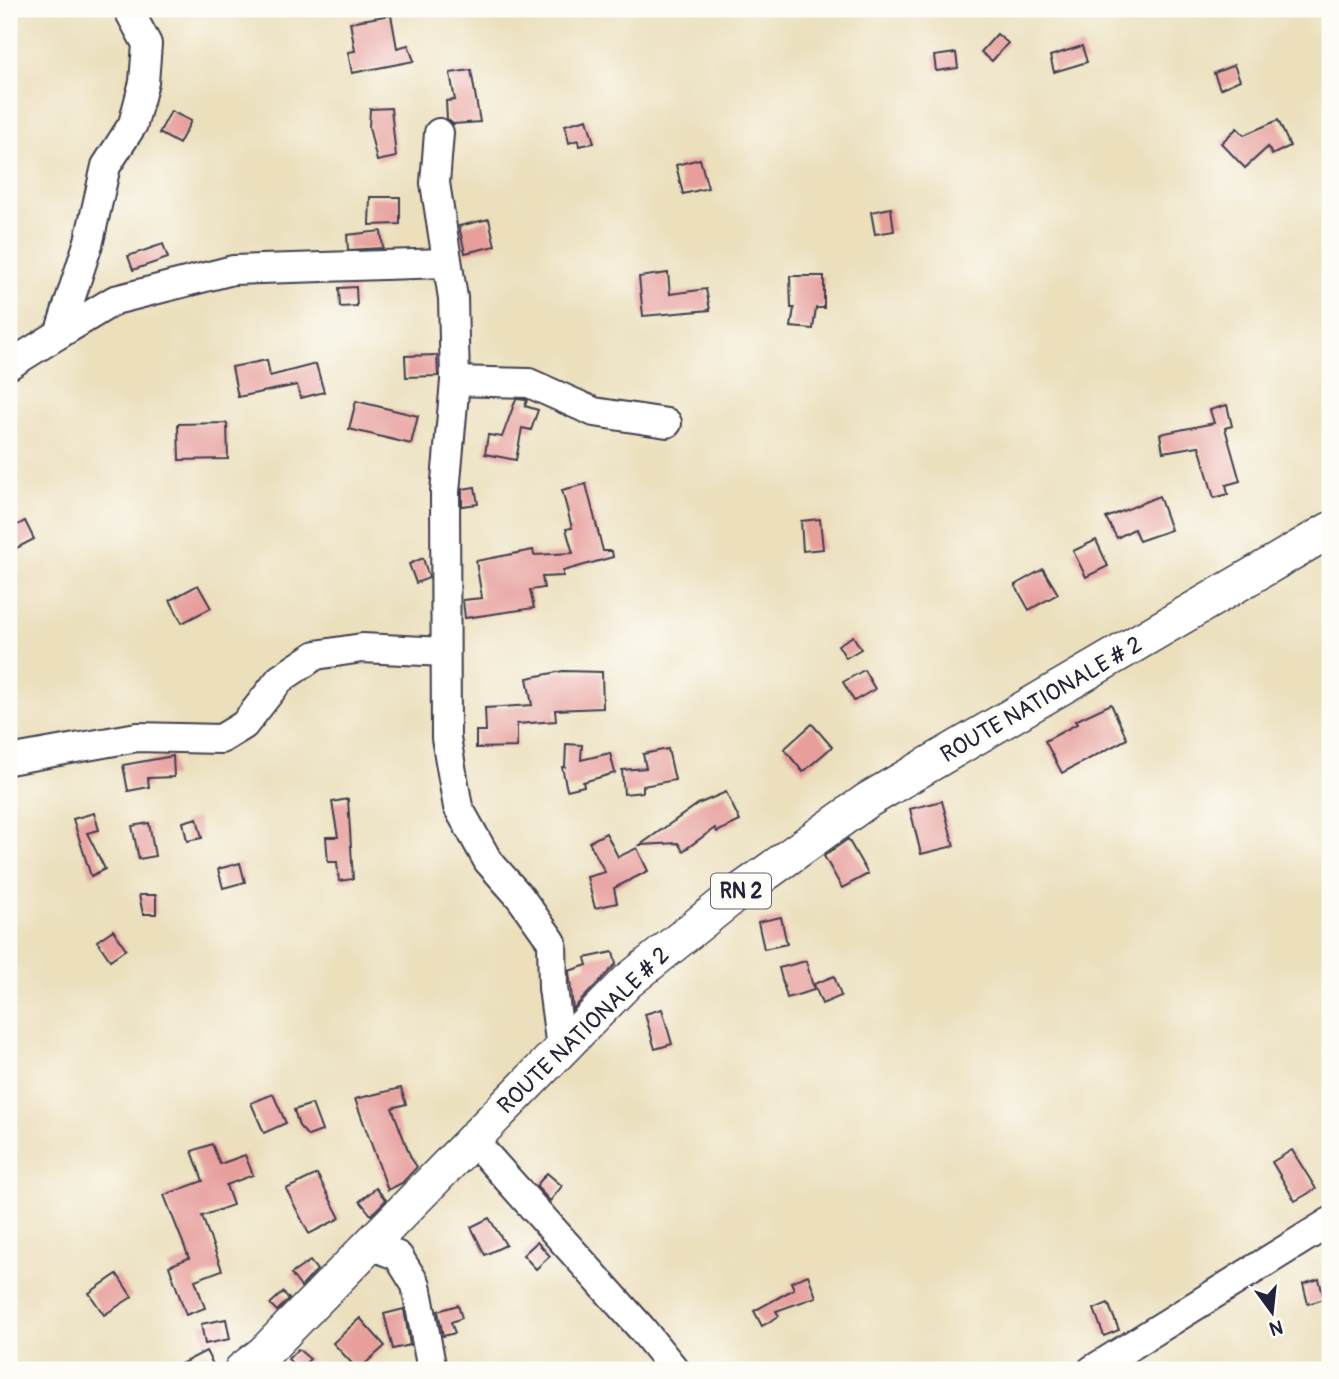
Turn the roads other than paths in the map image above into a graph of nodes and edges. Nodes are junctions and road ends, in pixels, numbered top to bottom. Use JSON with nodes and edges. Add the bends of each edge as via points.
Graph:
{"nodes":[{"id":1,"x":128,"y":9,"type":"edge"},
{"id":2,"x":439,"y":133,"type":"dead end"},
{"id":3,"x":445,"y":262,"type":"junction"},
{"id":4,"x":59,"y":334,"type":"junction"},
{"id":5,"x":9,"y":365,"type":"edge"},
{"id":6,"x":455,"y":381,"type":"junction"},
{"id":7,"x":667,"y":423,"type":"dead end"},
{"id":8,"x":1330,"y":530,"type":"edge"},
{"id":9,"x":445,"y":652,"type":"junction"},
{"id":10,"x":9,"y":760,"type":"edge"},
{"id":11,"x":561,"y":1048,"type":"junction"},
{"id":12,"x":471,"y":1138,"type":"junction"},
{"id":13,"x":1330,"y":1222,"type":"edge"},
{"id":14,"x":368,"y":1244,"type":"junction"},
{"id":15,"x":242,"y":1370,"type":"edge"},
{"id":16,"x":432,"y":1370,"type":"edge"},
{"id":17,"x":675,"y":1370,"type":"edge"},
{"id":18,"x":1092,"y":1370,"type":"edge"}],
"edges":[{"from":1,"to":4,"type":"street","via":[[147,44],[144,82],[133,124],[106,166],[89,241]]},
{"from":2,"to":3,"type":"street","via":[[435,183]]},
{"from":3,"to":4,"type":"street","via":[[233,270],[116,300]]},
{"from":3,"to":6,"type":"street","via":[[453,298]]},
{"from":4,"to":5,"type":"street"},
{"from":6,"to":7,"type":"street","via":[[529,383],[594,412]]},
{"from":6,"to":9,"type":"street","via":[[445,492]]},
{"from":8,"to":11,"type":"main road","name":"ROUTE NATIONALE # 2","number":"RN 2","via":[[868,800],[732,898],[628,981]]},
{"from":9,"to":10,"type":"street","via":[[362,648],[316,654],[280,679],[244,724],[221,739],[138,737]]},
{"from":9,"to":11,"type":"street","via":[[446,738],[458,807],[488,861],[552,942]]},
{"from":11,"to":12,"type":"main road","name":"ROUTE NATIONALE # 2","number":"RN 2"},
{"from":12,"to":14,"type":"main road","name":"ROUTE NATIONALE # 2","number":"RN 2"},
{"from":12,"to":17,"type":"street"},
{"from":13,"to":18,"type":"street"},
{"from":14,"to":15,"type":"main road","name":"ROUTE NATIONALE # 2","number":"RN 2","via":[[264,1353]]},
{"from":14,"to":16,"type":"street","via":[[398,1256],[416,1285]]}]}
